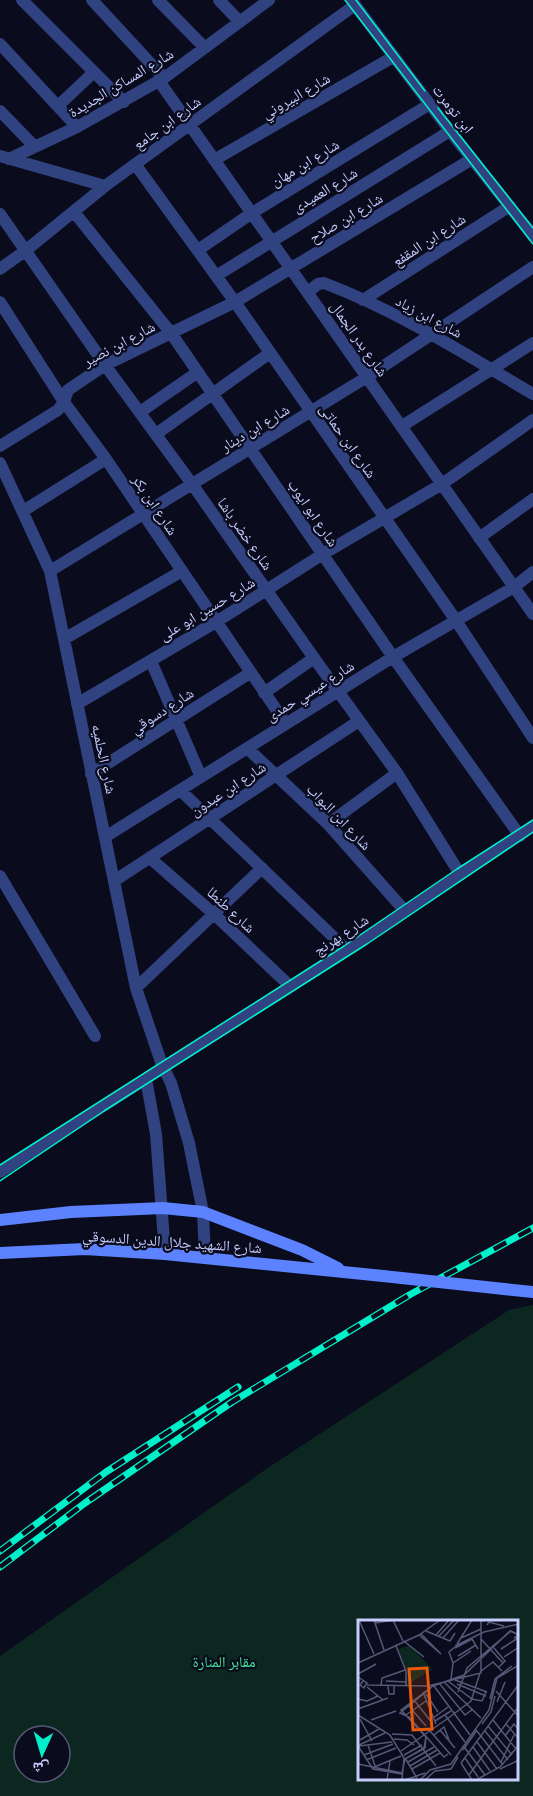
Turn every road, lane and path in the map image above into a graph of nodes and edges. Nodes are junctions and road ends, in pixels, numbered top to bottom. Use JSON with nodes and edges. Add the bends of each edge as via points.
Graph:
{"nodes":[{"id":1,"x":22,"y":0,"type":"edge"},
{"id":2,"x":92,"y":0,"type":"edge"},
{"id":3,"x":158,"y":0,"type":"edge"},
{"id":4,"x":219,"y":0,"type":"edge"},
{"id":5,"x":269,"y":0,"type":"edge"},
{"id":6,"x":353,"y":3,"type":"edge"},
{"id":7,"x":240,"y":22,"type":"junction"},
{"id":8,"x":0,"y":44,"type":"edge"},
{"id":9,"x":205,"y":48,"type":"junction"},
{"id":10,"x":393,"y":57,"type":"junction"},
{"id":11,"x":94,"y":72,"type":"junction"},
{"id":12,"x":161,"y":80,"type":"junction"},
{"id":13,"x":124,"y":102,"type":"junction"},
{"id":14,"x":430,"y":104,"type":"junction"},
{"id":15,"x":58,"y":106,"type":"junction"},
{"id":16,"x":0,"y":111,"type":"edge"},
{"id":17,"x":189,"y":125,"type":"junction"},
{"id":18,"x":77,"y":127,"type":"junction"},
{"id":19,"x":450,"y":131,"type":"junction"},
{"id":20,"x":35,"y":147,"type":"junction"},
{"id":21,"x":4,"y":158,"type":"edge"},
{"id":22,"x":472,"y":159,"type":"junction"},
{"id":23,"x":214,"y":160,"type":"junction"},
{"id":24,"x":135,"y":164,"type":"junction"},
{"id":25,"x":105,"y":186,"type":"junction"},
{"id":26,"x":510,"y":206,"type":"junction"},
{"id":27,"x":74,"y":212,"type":"junction"},
{"id":28,"x":252,"y":213,"type":"junction"},
{"id":29,"x":0,"y":214,"type":"edge"},
{"id":30,"x":533,"y":236,"type":"edge"},
{"id":31,"x":272,"y":240,"type":"junction"},
{"id":32,"x":198,"y":250,"type":"junction"},
{"id":33,"x":25,"y":251,"type":"junction"},
{"id":34,"x":533,"y":267,"type":"edge"},
{"id":35,"x":291,"y":268,"type":"junction"},
{"id":36,"x":0,"y":269,"type":"edge"},
{"id":37,"x":216,"y":276,"type":"junction"},
{"id":38,"x":308,"y":292,"type":"junction"},
{"id":39,"x":363,"y":300,"type":"junction"},
{"id":40,"x":0,"y":302,"type":"edge"},
{"id":41,"x":235,"y":302,"type":"junction"},
{"id":42,"x":171,"y":333,"type":"junction"},
{"id":43,"x":434,"y":334,"type":"junction"},
{"id":44,"x":533,"y":343,"type":"edge"},
{"id":45,"x":270,"y":353,"type":"junction"},
{"id":46,"x":105,"y":365,"type":"junction"},
{"id":47,"x":492,"y":369,"type":"junction"},
{"id":48,"x":198,"y":372,"type":"junction"},
{"id":49,"x":367,"y":377,"type":"junction"},
{"id":50,"x":533,"y":393,"type":"edge"},
{"id":51,"x":213,"y":394,"type":"junction"},
{"id":52,"x":64,"y":402,"type":"junction"},
{"id":53,"x":140,"y":412,"type":"junction"},
{"id":54,"x":310,"y":412,"type":"junction"},
{"id":55,"x":533,"y":420,"type":"edge"},
{"id":56,"x":402,"y":426,"type":"junction"},
{"id":57,"x":156,"y":434,"type":"junction"},
{"id":58,"x":0,"y":446,"type":"edge"},
{"id":59,"x":250,"y":449,"type":"junction"},
{"id":60,"x":106,"y":459,"type":"junction"},
{"id":61,"x":0,"y":463,"type":"edge"},
{"id":62,"x":192,"y":484,"type":"junction"},
{"id":63,"x":442,"y":484,"type":"junction"},
{"id":64,"x":533,"y":499,"type":"edge"},
{"id":65,"x":23,"y":511,"type":"junction"},
{"id":66,"x":143,"y":514,"type":"junction"},
{"id":67,"x":384,"y":519,"type":"junction"},
{"id":68,"x":479,"y":538,"type":"junction"},
{"id":69,"x":323,"y":554,"type":"junction"},
{"id":70,"x":50,"y":571,"type":"junction"},
{"id":71,"x":182,"y":571,"type":"junction"},
{"id":72,"x":533,"y":572,"type":"edge"},
{"id":73,"x":514,"y":586,"type":"junction"},
{"id":74,"x":266,"y":590,"type":"junction"},
{"id":75,"x":533,"y":614,"type":"edge"},
{"id":76,"x":455,"y":619,"type":"junction"},
{"id":77,"x":216,"y":622,"type":"junction"},
{"id":78,"x":64,"y":639,"type":"junction"},
{"id":79,"x":393,"y":657,"type":"junction"},
{"id":80,"x":314,"y":658,"type":"junction"},
{"id":81,"x":151,"y":661,"type":"junction"},
{"id":82,"x":250,"y":673,"type":"junction"},
{"id":83,"x":338,"y":691,"type":"junction"},
{"id":84,"x":264,"y":693,"type":"junction"},
{"id":85,"x":77,"y":704,"type":"junction"},
{"id":86,"x":176,"y":719,"type":"junction"},
{"id":87,"x":359,"y":721,"type":"junction"},
{"id":88,"x":286,"y":724,"type":"junction"},
{"id":89,"x":533,"y":738,"type":"edge"},
{"id":90,"x":247,"y":748,"type":"junction"},
{"id":91,"x":397,"y":773,"type":"junction"},
{"id":92,"x":91,"y":774,"type":"junction"},
{"id":93,"x":276,"y":776,"type":"junction"},
{"id":94,"x":201,"y":777,"type":"junction"},
{"id":95,"x":180,"y":790,"type":"junction"},
{"id":96,"x":209,"y":819,"type":"junction"},
{"id":97,"x":328,"y":825,"type":"junction"},
{"id":98,"x":533,"y":826,"type":"edge"},
{"id":99,"x":520,"y":836,"type":"junction"},
{"id":100,"x":105,"y":837,"type":"junction"},
{"id":101,"x":150,"y":858,"type":"junction"},
{"id":102,"x":262,"y":868,"type":"junction"},
{"id":103,"x":460,"y":874,"type":"junction"},
{"id":104,"x":0,"y":876,"type":"edge"},
{"id":105,"x":114,"y":881,"type":"junction"},
{"id":106,"x":405,"y":911,"type":"junction"},
{"id":107,"x":215,"y":915,"type":"junction"},
{"id":108,"x":347,"y":950,"type":"junction"},
{"id":109,"x":290,"y":986,"type":"junction"},
{"id":110,"x":136,"y":988,"type":"junction"},
{"id":111,"x":95,"y":1036,"type":"dead end"},
{"id":112,"x":163,"y":1067,"type":"junction"},
{"id":113,"x":146,"y":1079,"type":"junction"},
{"id":114,"x":0,"y":1172,"type":"edge"},
{"id":115,"x":163,"y":1208,"type":"junction"},
{"id":116,"x":203,"y":1212,"type":"junction"},
{"id":117,"x":0,"y":1220,"type":"edge"},
{"id":118,"x":0,"y":1253,"type":"edge"},
{"id":119,"x":165,"y":1254,"type":"junction"},
{"id":120,"x":205,"y":1258,"type":"junction"},
{"id":121,"x":342,"y":1270,"type":"junction"},
{"id":122,"x":533,"y":1292,"type":"edge"}],
"edges":[{"from":1,"to":11,"type":"street"},
{"from":2,"to":12,"type":"street","name":"شارع بدر الجمال"},
{"from":3,"to":9,"type":"street"},
{"from":4,"to":7,"type":"street"},
{"from":5,"to":7,"type":"street","name":"شارع المساكن الجديدة"},
{"from":6,"to":10,"type":"street","name":"ابن تومرت"},
{"from":6,"to":17,"type":"street","name":"شارع ابن جامع"},
{"from":7,"to":9,"type":"street","name":"شارع المساكن الجديدة"},
{"from":8,"to":15,"type":"street"},
{"from":9,"to":12,"type":"street","name":"شارع المساكن الجديدة"},
{"from":10,"to":14,"type":"street","name":"ابن تومرت"},
{"from":10,"to":23,"type":"street","name":"شارع البيروني"},
{"from":11,"to":13,"type":"street"},
{"from":11,"to":15,"type":"street"},
{"from":12,"to":13,"type":"street","name":"شارع المساكن الجديدة"},
{"from":12,"to":17,"type":"street","name":"شارع بدر الجمال"},
{"from":13,"to":18,"type":"street","name":"شارع المساكن الجديدة"},
{"from":14,"to":19,"type":"street","name":"ابن تومرت"},
{"from":14,"to":28,"type":"street","name":"شارع ابن مهان"},
{"from":15,"to":18,"type":"street"},
{"from":16,"to":20,"type":"street"},
{"from":17,"to":23,"type":"street","name":"شارع بدر الجمال"},
{"from":17,"to":24,"type":"street","name":"شارع ابن جامع"},
{"from":18,"to":20,"type":"street","name":"شارع المساكن الجديدة"},
{"from":19,"to":22,"type":"street","name":"ابن تومرت"},
{"from":19,"to":31,"type":"street","name":"شارع العميدى"},
{"from":20,"to":21,"type":"street","name":"شارع المساكن الجديدة"},
{"from":21,"to":25,"type":"street"},
{"from":22,"to":26,"type":"street","name":"ابن تومرت"},
{"from":22,"to":35,"type":"street","name":"شارع ابن صلاح"},
{"from":23,"to":28,"type":"street","name":"شارع بدر الجمال"},
{"from":24,"to":25,"type":"street","name":"شارع ابن جامع"},
{"from":24,"to":32,"type":"street","name":"شارع ابن حماتى"},
{"from":25,"to":27,"type":"street","name":"شارع ابن جامع"},
{"from":26,"to":30,"type":"street","name":"ابن تومرت"},
{"from":26,"to":39,"type":"street","name":"شارع ابن المقفع"},
{"from":27,"to":33,"type":"street","name":"شارع ابن جامع"},
{"from":27,"to":42,"type":"street","name":"شارع ابو ايوب"},
{"from":28,"to":31,"type":"street","name":"شارع بدر الجمال"},
{"from":28,"to":32,"type":"street","name":"شارع ابن مهان"},
{"from":29,"to":33,"type":"street","name":"شارع خضر باشا"},
{"from":31,"to":35,"type":"street","name":"شارع بدر الجمال"},
{"from":31,"to":37,"type":"street","name":"شارع العميدى"},
{"from":32,"to":37,"type":"street","name":"شارع ابن حماتى"},
{"from":33,"to":36,"type":"street","name":"شارع ابن جامع"},
{"from":33,"to":46,"type":"street","name":"شارع خضر باشا"},
{"from":34,"to":43,"type":"street","name":"شارع ابن دينار"},
{"from":35,"to":38,"type":"street","name":"شارع بدر الجمال"},
{"from":35,"to":41,"type":"street","name":"شارع ابن صلاح"},
{"from":37,"to":41,"type":"street","name":"شارع ابن حماتى"},
{"from":38,"to":39,"type":"street","name":"شارع ابن زياد","via":[[324,283]]},
{"from":38,"to":49,"type":"street","name":"شارع بدر الجمال"},
{"from":39,"to":43,"type":"street","name":"شارع ابن زياد"},
{"from":40,"to":52,"type":"street","name":"شارع ابن بكر"},
{"from":41,"to":42,"type":"street","name":"شارع ابن نصير"},
{"from":41,"to":45,"type":"street","name":"شارع ابن حماتى"},
{"from":42,"to":46,"type":"street","name":"شارع ابن نصير"},
{"from":42,"to":48,"type":"street","name":"شارع ابو ايوب"},
{"from":43,"to":47,"type":"street","name":"شارع ابن زياد"},
{"from":43,"to":49,"type":"street","name":"شارع ابن دينار"},
{"from":44,"to":47,"type":"street"},
{"from":45,"to":51,"type":"street"},
{"from":45,"to":54,"type":"street","name":"شارع ابن حماتى"},
{"from":46,"to":52,"type":"street","name":"شارع ابن نصير","via":[[68,390]]},
{"from":46,"to":53,"type":"street","name":"شارع خضر باشا"},
{"from":47,"to":50,"type":"street","name":"شارع ابن زياد"},
{"from":47,"to":56,"type":"street"},
{"from":48,"to":51,"type":"street","name":"شارع ابو ايوب"},
{"from":48,"to":53,"type":"street"},
{"from":49,"to":54,"type":"street","name":"شارع ابن دينار"},
{"from":49,"to":56,"type":"street","name":"شارع بدر الجمال"},
{"from":51,"to":57,"type":"street"},
{"from":51,"to":59,"type":"street","name":"شارع ابو ايوب"},
{"from":52,"to":58,"type":"street","name":"شارع ابن نصير"},
{"from":52,"to":60,"type":"street","name":"شارع ابن بكر"},
{"from":53,"to":57,"type":"street","name":"شارع خضر باشا"},
{"from":54,"to":59,"type":"street","name":"شارع ابن دينار"},
{"from":54,"to":67,"type":"street","name":"شارع ابن حماتى"},
{"from":55,"to":63,"type":"street","name":"شارع حسين ابو على"},
{"from":56,"to":63,"type":"street","name":"شارع بدر الجمال"},
{"from":57,"to":62,"type":"street","name":"شارع خضر باشا"},
{"from":59,"to":62,"type":"street","name":"شارع ابن دينار"},
{"from":59,"to":69,"type":"street","name":"شارع ابو ايوب"},
{"from":60,"to":65,"type":"street"},
{"from":60,"to":66,"type":"street","name":"شارع ابن بكر"},
{"from":61,"to":65,"type":"street","name":"شارع الحلميه"},
{"from":62,"to":66,"type":"street","name":"شارع ابن دينار"},
{"from":62,"to":74,"type":"street","name":"شارع خضر باشا"},
{"from":63,"to":67,"type":"street","name":"شارع حسين ابو على"},
{"from":63,"to":68,"type":"street","name":"شارع بدر الجمال"},
{"from":64,"to":68,"type":"street"},
{"from":65,"to":70,"type":"street","name":"شارع الحلميه"},
{"from":66,"to":70,"type":"street","name":"شارع ابن دينار"},
{"from":66,"to":71,"type":"street","name":"شارع ابن بكر"},
{"from":67,"to":69,"type":"street","name":"شارع حسين ابو على"},
{"from":67,"to":76,"type":"street","name":"شارع ابن حماتى"},
{"from":68,"to":73,"type":"street","name":"شارع بدر الجمال"},
{"from":69,"to":74,"type":"street","name":"شارع حسين ابو على"},
{"from":69,"to":79,"type":"street","name":"شارع ابو ايوب"},
{"from":70,"to":78,"type":"street","name":"شارع الحلميه"},
{"from":71,"to":77,"type":"street","name":"شارع ابن بكر"},
{"from":71,"to":78,"type":"street"},
{"from":72,"to":73,"type":"street","name":"شارع عيسي حمدى"},
{"from":73,"to":75,"type":"street","name":"شارع بدر الجمال"},
{"from":73,"to":76,"type":"street","name":"شارع عيسي حمدى"},
{"from":74,"to":77,"type":"street","name":"شارع حسين ابو على"},
{"from":74,"to":80,"type":"street","name":"شارع خضر باشا"},
{"from":76,"to":79,"type":"street","name":"شارع عيسي حمدى"},
{"from":76,"to":89,"type":"street","name":"شارع ابن حماتى"},
{"from":77,"to":81,"type":"street","name":"شارع حسين ابو على"},
{"from":77,"to":82,"type":"street","name":"شارع ابن بكر"},
{"from":78,"to":85,"type":"street","name":"شارع الحلميه"},
{"from":79,"to":83,"type":"street","name":"شارع عيسي حمدى"},
{"from":79,"to":99,"type":"street","name":"شارع ابو ايوب"},
{"from":80,"to":83,"type":"street","name":"شارع خضر باشا"},
{"from":80,"to":84,"type":"street"},
{"from":81,"to":85,"type":"street","name":"شارع حسين ابو على"},
{"from":81,"to":86,"type":"street"},
{"from":82,"to":84,"type":"street","name":"شارع ابن بكر"},
{"from":82,"to":86,"type":"street","name":"شارع دسوقي"},
{"from":83,"to":87,"type":"street","name":"شارع خضر باشا"},
{"from":83,"to":88,"type":"street","name":"شارع عيسي حمدى"},
{"from":84,"to":88,"type":"street","name":"شارع ابن بكر"},
{"from":85,"to":92,"type":"street","name":"شارع الحلميه"},
{"from":86,"to":92,"type":"street","name":"شارع دسوقي"},
{"from":86,"to":94,"type":"street"},
{"from":87,"to":91,"type":"street","name":"شارع خضر باشا"},
{"from":87,"to":93,"type":"street","name":"شارع ابن عبدون"},
{"from":88,"to":90,"type":"street","name":"شارع عيسي حمدى"},
{"from":90,"to":93,"type":"street","name":"شارع ابن البواب"},
{"from":90,"to":94,"type":"street","name":"شارع عيسي حمدى"},
{"from":91,"to":97,"type":"street"},
{"from":91,"to":103,"type":"street","name":"شارع خضر باشا"},
{"from":92,"to":100,"type":"street","name":"شارع الحلميه"},
{"from":93,"to":96,"type":"street","name":"شارع ابن عبدون"},
{"from":93,"to":97,"type":"street","name":"شارع ابن البواب"},
{"from":94,"to":95,"type":"street","name":"شارع عيسي حمدى"},
{"from":95,"to":96,"type":"street"},
{"from":95,"to":100,"type":"street","name":"شارع عيسي حمدى"},
{"from":96,"to":101,"type":"street","name":"شارع ابن عبدون"},
{"from":96,"to":102,"type":"street"},
{"from":97,"to":106,"type":"street","name":"شارع ابن البواب"},
{"from":98,"to":99,"type":"street","name":"شارع بهرنج"},
{"from":99,"to":103,"type":"street","name":"شارع بهرنج"},
{"from":100,"to":105,"type":"street","name":"شارع الحلميه"},
{"from":101,"to":105,"type":"street","name":"شارع ابن عبدون"},
{"from":101,"to":107,"type":"street","name":"شارع طنطا"},
{"from":102,"to":107,"type":"street"},
{"from":102,"to":108,"type":"street"},
{"from":103,"to":106,"type":"street","name":"شارع بهرنج"},
{"from":104,"to":111,"type":"street"},
{"from":105,"to":110,"type":"street","name":"شارع الحلميه"},
{"from":106,"to":108,"type":"street","name":"شارع بهرنج"},
{"from":107,"to":109,"type":"street","name":"شارع طنطا"},
{"from":107,"to":110,"type":"street"},
{"from":108,"to":109,"type":"street","name":"شارع بهرنج"},
{"from":109,"to":112,"type":"street","name":"شارع بهرنج"},
{"from":110,"to":112,"type":"street","name":"شارع الحلميه"},
{"from":112,"to":113,"type":"street","name":"شارع بهرنج"},
{"from":112,"to":116,"type":"street","name":"شارع الحلميه","via":[[189,1143]]},
{"from":113,"to":114,"type":"street","name":"شارع بهرنج"},
{"from":113,"to":115,"type":"street"},
{"from":115,"to":116,"type":"main road","name":"شارع الشهيد جلال الدين الدسوقي"},
{"from":115,"to":117,"type":"main road","name":"شارع الشهيد جلال الدين الدسوقي"},
{"from":115,"to":119,"type":"street"},
{"from":116,"to":120,"type":"street","name":"شارع الحلميه"},
{"from":116,"to":121,"type":"main road","name":"شارع الشهيد جلال الدين الدسوقي","via":[[302,1250]]},
{"from":118,"to":119,"type":"main road","name":"شارع الشهيد جلال الدين الدسوقي","via":[[86,1249]]},
{"from":119,"to":120,"type":"main road","name":"شارع الشهيد جلال الدين الدسوقي"},
{"from":120,"to":121,"type":"main road","name":"شارع الشهيد جلال الدين الدسوقي"},
{"from":121,"to":122,"type":"main road","name":"شارع الشهيد جلال الدين الدسوقي","bridge":true}]}
